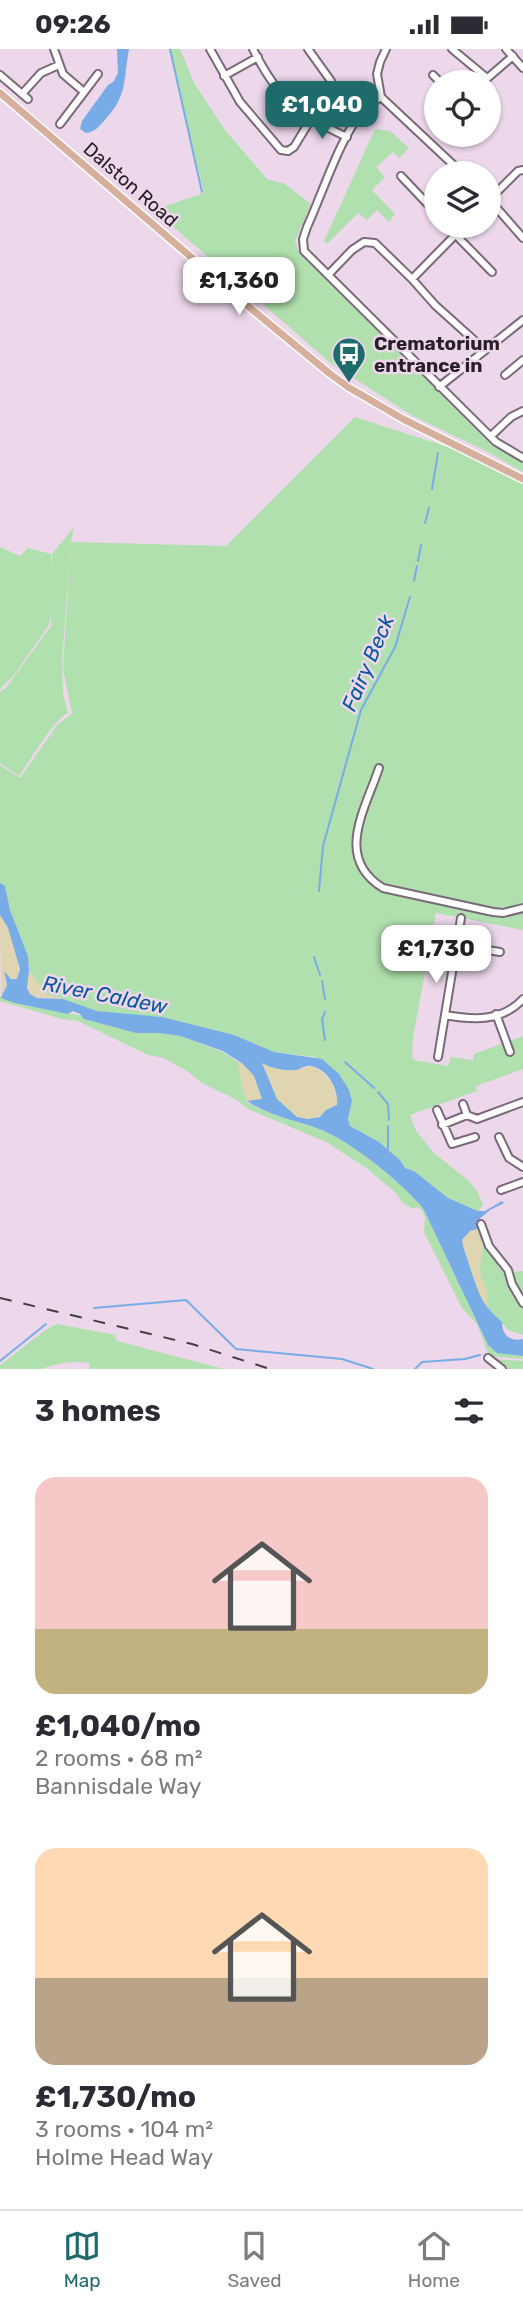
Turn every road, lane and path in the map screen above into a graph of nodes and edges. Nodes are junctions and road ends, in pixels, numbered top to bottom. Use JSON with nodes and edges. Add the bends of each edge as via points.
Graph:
{"nodes":[{"id":1,"x":54,"y":49,"type":"edge"},
{"id":2,"x":210,"y":49,"type":"edge"},
{"id":3,"x":253,"y":49,"type":"edge"},
{"id":4,"x":308,"y":49,"type":"edge"},
{"id":5,"x":386,"y":49,"type":"edge"},
{"id":6,"x":452,"y":49,"type":"edge"},
{"id":7,"x":506,"y":49,"type":"edge"},
{"id":8,"x":513,"y":56,"type":"junction"},
{"id":9,"x":258,"y":57,"type":"junction"},
{"id":10,"x":59,"y":65,"type":"junction"},
{"id":11,"x":523,"y":68,"type":"edge"},
{"id":12,"x":474,"y":70,"type":"edge"},
{"id":13,"x":497,"y":70,"type":"edge"},
{"id":14,"x":98,"y":74,"type":"dead end"},
{"id":15,"x":0,"y":75,"type":"edge"},
{"id":16,"x":224,"y":76,"type":"junction"},
{"id":17,"x":331,"y":82,"type":"dead end"},
{"id":18,"x":84,"y":92,"type":"junction"},
{"id":19,"x":0,"y":93,"type":"edge"},
{"id":20,"x":381,"y":97,"type":"junction"},
{"id":21,"x":312,"y":119,"type":"junction"},
{"id":22,"x":60,"y":124,"type":"dead end"},
{"id":23,"x":347,"y":137,"type":"junction"},
{"id":24,"x":449,"y":161,"type":"edge"},
{"id":25,"x":523,"y":170,"type":"edge"},
{"id":26,"x":401,"y":176,"type":"dead end"},
{"id":27,"x":501,"y":187,"type":"edge"},
{"id":28,"x":424,"y":200,"type":"edge"},
{"id":29,"x":501,"y":213,"type":"edge"},
{"id":30,"x":453,"y":238,"type":"edge"},
{"id":31,"x":459,"y":238,"type":"edge"},
{"id":32,"x":523,"y":238,"type":"edge"},
{"id":33,"x":492,"y":272,"type":"dead end"},
{"id":34,"x":328,"y":275,"type":"junction"},
{"id":35,"x":412,"y":279,"type":"junction"},
{"id":36,"x":523,"y":320,"type":"edge"},
{"id":37,"x":485,"y":350,"type":"junction"},
{"id":38,"x":521,"y":365,"type":"edge"},
{"id":39,"x":505,"y":375,"type":"dead end"},
{"id":40,"x":439,"y":387,"type":"junction"},
{"id":41,"x":523,"y":411,"type":"edge"},
{"id":42,"x":491,"y":436,"type":"junction"},
{"id":43,"x":523,"y":458,"type":"edge"},
{"id":44,"x":523,"y":479,"type":"edge"},
{"id":45,"x":379,"y":768,"type":"dead end"},
{"id":46,"x":523,"y":908,"type":"edge"},
{"id":47,"x":461,"y":918,"type":"dead end"},
{"id":48,"x":456,"y":945,"type":"junction"},
{"id":49,"x":500,"y":952,"type":"dead end"},
{"id":50,"x":523,"y":999,"type":"edge"},
{"id":51,"x":496,"y":1014,"type":"junction"},
{"id":52,"x":445,"y":1015,"type":"junction"},
{"id":53,"x":510,"y":1052,"type":"dead end"},
{"id":54,"x":438,"y":1056,"type":"dead end"},
{"id":55,"x":523,"y":1102,"type":"edge"},
{"id":56,"x":463,"y":1104,"type":"dead end"},
{"id":57,"x":437,"y":1110,"type":"dead end"},
{"id":58,"x":467,"y":1115,"type":"junction"},
{"id":59,"x":442,"y":1125,"type":"junction"},
{"id":60,"x":499,"y":1136,"type":"dead end"},
{"id":61,"x":475,"y":1137,"type":"dead end"},
{"id":62,"x":523,"y":1167,"type":"edge"},
{"id":63,"x":523,"y":1182,"type":"edge"},
{"id":64,"x":500,"y":1190,"type":"dead end"},
{"id":65,"x":481,"y":1224,"type":"dead end"},
{"id":66,"x":523,"y":1303,"type":"edge"},
{"id":67,"x":488,"y":1358,"type":"dead end"},
{"id":68,"x":502,"y":1369,"type":"edge"}],
"edges":[{"from":1,"to":10,"type":"street"},
{"from":2,"to":16,"type":"street"},
{"from":3,"to":9,"type":"street"},
{"from":4,"to":17,"type":"street"},
{"from":5,"to":20,"type":"street","via":[[377,75]]},
{"from":6,"to":12,"type":"street"},
{"from":7,"to":8,"type":"street"},
{"from":8,"to":11,"type":"street"},
{"from":8,"to":13,"type":"street"},
{"from":9,"to":16,"type":"street"},
{"from":9,"to":21,"type":"street","via":[[279,92]]},
{"from":10,"to":15,"type":"street","via":[[41,73],[25,97]]},
{"from":10,"to":18,"type":"street"},
{"from":14,"to":18,"type":"street"},
{"from":16,"to":21,"type":"street","via":[[252,119],[281,150],[294,147]]},
{"from":18,"to":22,"type":"street"},
{"from":19,"to":44,"type":"main road","name":"Dalston Road","via":[[339,380],[403,419]]},
{"from":20,"to":23,"type":"street","via":[[366,107]]},
{"from":20,"to":24,"type":"street"},
{"from":21,"to":23,"type":"street"},
{"from":23,"to":34,"type":"street","via":[[303,239],[304,251]]},
{"from":25,"to":27,"type":"street"},
{"from":26,"to":28,"type":"street"},
{"from":29,"to":32,"type":"street"},
{"from":30,"to":35,"type":"street"},
{"from":31,"to":33,"type":"street"},
{"from":34,"to":35,"type":"street","via":[[364,242],[374,243]]},
{"from":34,"to":40,"type":"street"},
{"from":35,"to":37,"type":"street"},
{"from":36,"to":37,"type":"street"},
{"from":37,"to":40,"type":"street"},
{"from":38,"to":39,"type":"street"},
{"from":40,"to":42,"type":"street"},
{"from":41,"to":42,"type":"street"},
{"from":42,"to":43,"type":"street"},
{"from":45,"to":46,"type":"street","via":[[355,841],[357,855],[375,883],[493,912]]},
{"from":47,"to":48,"type":"street"},
{"from":48,"to":49,"type":"street"},
{"from":48,"to":52,"type":"street"},
{"from":50,"to":51,"type":"street"},
{"from":51,"to":52,"type":"street","via":[[475,1020]]},
{"from":51,"to":53,"type":"street"},
{"from":52,"to":54,"type":"street"},
{"from":55,"to":58,"type":"street","via":[[477,1119]]},
{"from":56,"to":58,"type":"street"},
{"from":57,"to":59,"type":"street"},
{"from":58,"to":59,"type":"street"},
{"from":59,"to":61,"type":"street","via":[[452,1144]]},
{"from":60,"to":62,"type":"street","via":[[509,1158]]},
{"from":63,"to":64,"type":"street"},
{"from":65,"to":66,"type":"street"},
{"from":67,"to":68,"type":"street"}]}
